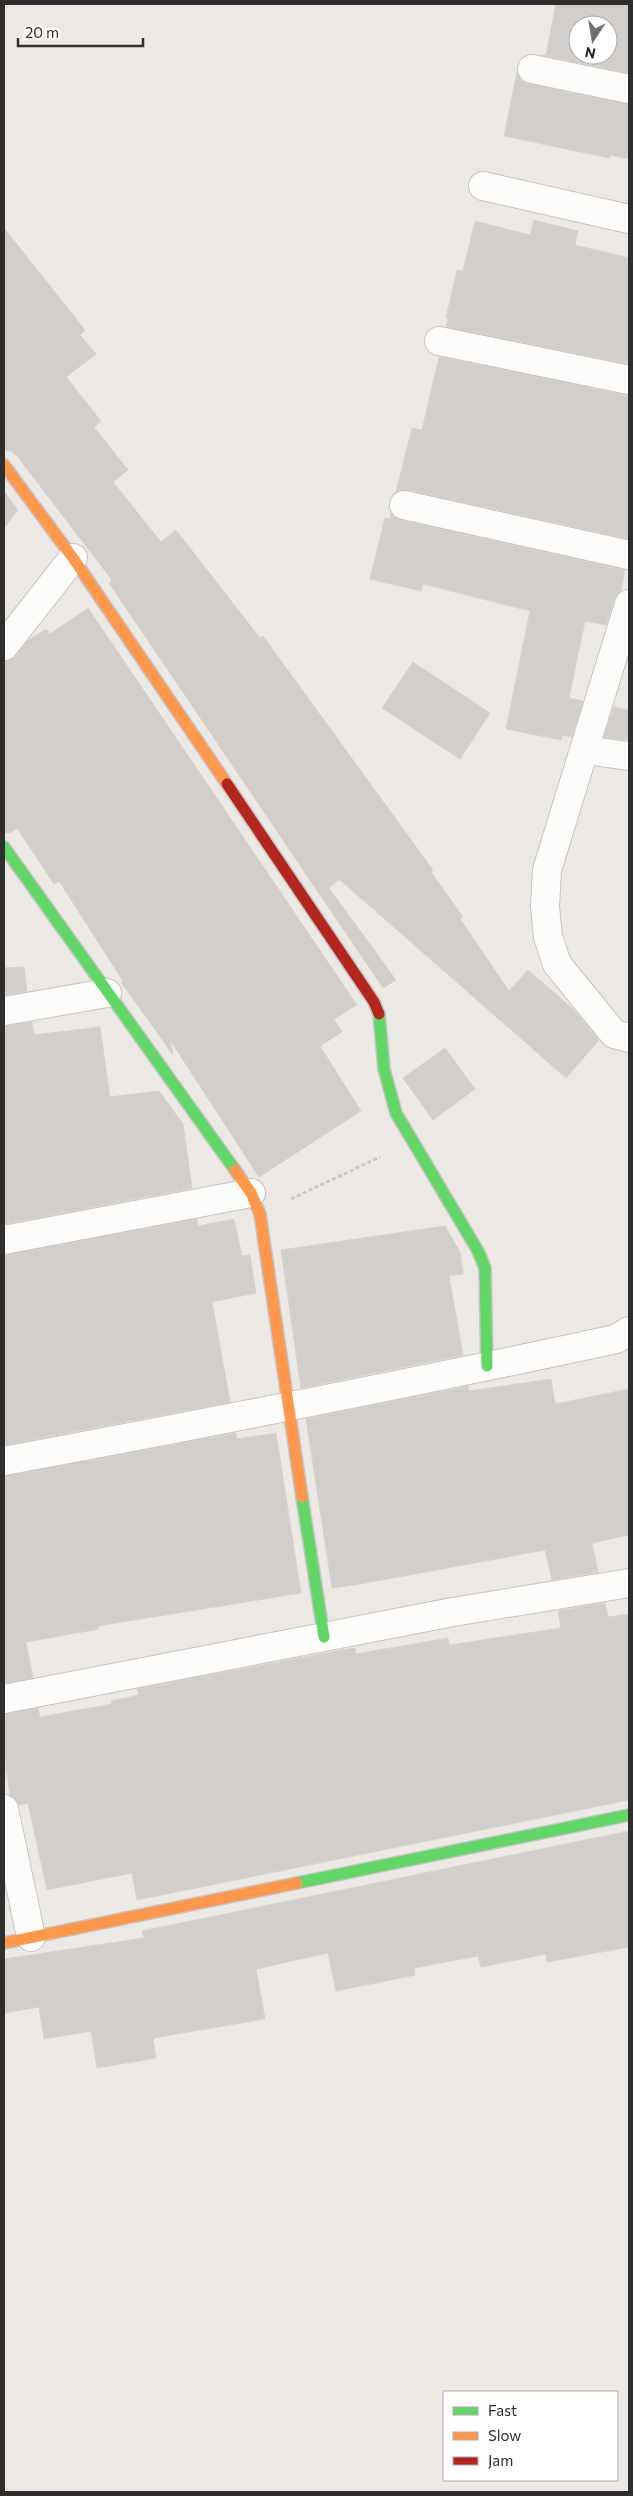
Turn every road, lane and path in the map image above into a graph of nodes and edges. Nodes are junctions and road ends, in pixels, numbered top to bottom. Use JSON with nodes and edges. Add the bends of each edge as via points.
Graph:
{"nodes":[{"id":1,"x":532,"y":69,"type":"dead end"},
{"id":2,"x":629,"y":89,"type":"edge"},
{"id":3,"x":483,"y":186,"type":"dead end"},
{"id":4,"x":629,"y":218,"type":"edge"},
{"id":5,"x":439,"y":341,"type":"dead end"},
{"id":6,"x":629,"y":380,"type":"edge"},
{"id":7,"x":4,"y":465,"type":"edge"},
{"id":8,"x":404,"y":505,"type":"dead end"},
{"id":9,"x":629,"y":555,"type":"edge"},
{"id":10,"x":73,"y":558,"type":"junction"},
{"id":11,"x":629,"y":604,"type":"edge"},
{"id":12,"x":4,"y":646,"type":"edge"},
{"id":13,"x":585,"y":750,"type":"junction"},
{"id":14,"x":629,"y":756,"type":"edge"},
{"id":15,"x":4,"y":847,"type":"edge"},
{"id":16,"x":107,"y":993,"type":"junction"},
{"id":17,"x":4,"y":1011,"type":"edge"},
{"id":18,"x":629,"y":1038,"type":"edge"},
{"id":19,"x":412,"y":1142,"type":"junction"},
{"id":20,"x":256,"y":1204,"type":"junction"},
{"id":21,"x":4,"y":1240,"type":"edge"},
{"id":22,"x":629,"y":1331,"type":"edge"},
{"id":23,"x":487,"y":1366,"type":"junction"},
{"id":24,"x":288,"y":1408,"type":"junction"},
{"id":25,"x":4,"y":1461,"type":"edge"},
{"id":26,"x":629,"y":1583,"type":"edge"},
{"id":27,"x":324,"y":1637,"type":"junction"},
{"id":28,"x":4,"y":1699,"type":"edge"},
{"id":29,"x":4,"y":1809,"type":"edge"},
{"id":30,"x":629,"y":1814,"type":"edge"},
{"id":31,"x":31,"y":1937,"type":"junction"},
{"id":32,"x":4,"y":1943,"type":"edge"}],
"edges":[{"from":1,"to":2,"type":"street"},
{"from":3,"to":4,"type":"street"},
{"from":5,"to":6,"type":"street"},
{"from":7,"to":10,"type":"street"},
{"from":8,"to":9,"type":"street"},
{"from":10,"to":12,"type":"street"},
{"from":10,"to":19,"type":"street","via":[[374,1002],[379,1011],[384,1069],[396,1113]]},
{"from":11,"to":13,"type":"street"},
{"from":13,"to":14,"type":"street"},
{"from":13,"to":18,"type":"street","via":[[547,870],[545,906],[548,937],[557,964],[614,1034]]},
{"from":15,"to":16,"type":"street"},
{"from":16,"to":17,"type":"street"},
{"from":16,"to":20,"type":"street"},
{"from":19,"to":20,"type":"path"},
{"from":19,"to":23,"type":"street","via":[[485,1268]]},
{"from":20,"to":21,"type":"street"},
{"from":20,"to":24,"type":"street"},
{"from":22,"to":23,"type":"street","via":[[616,1339]]},
{"from":23,"to":24,"type":"street"},
{"from":24,"to":25,"type":"street"},
{"from":24,"to":27,"type":"street"},
{"from":26,"to":27,"type":"street"},
{"from":27,"to":28,"type":"street"},
{"from":29,"to":31,"type":"street"},
{"from":30,"to":31,"type":"street"},
{"from":31,"to":32,"type":"street"}]}
